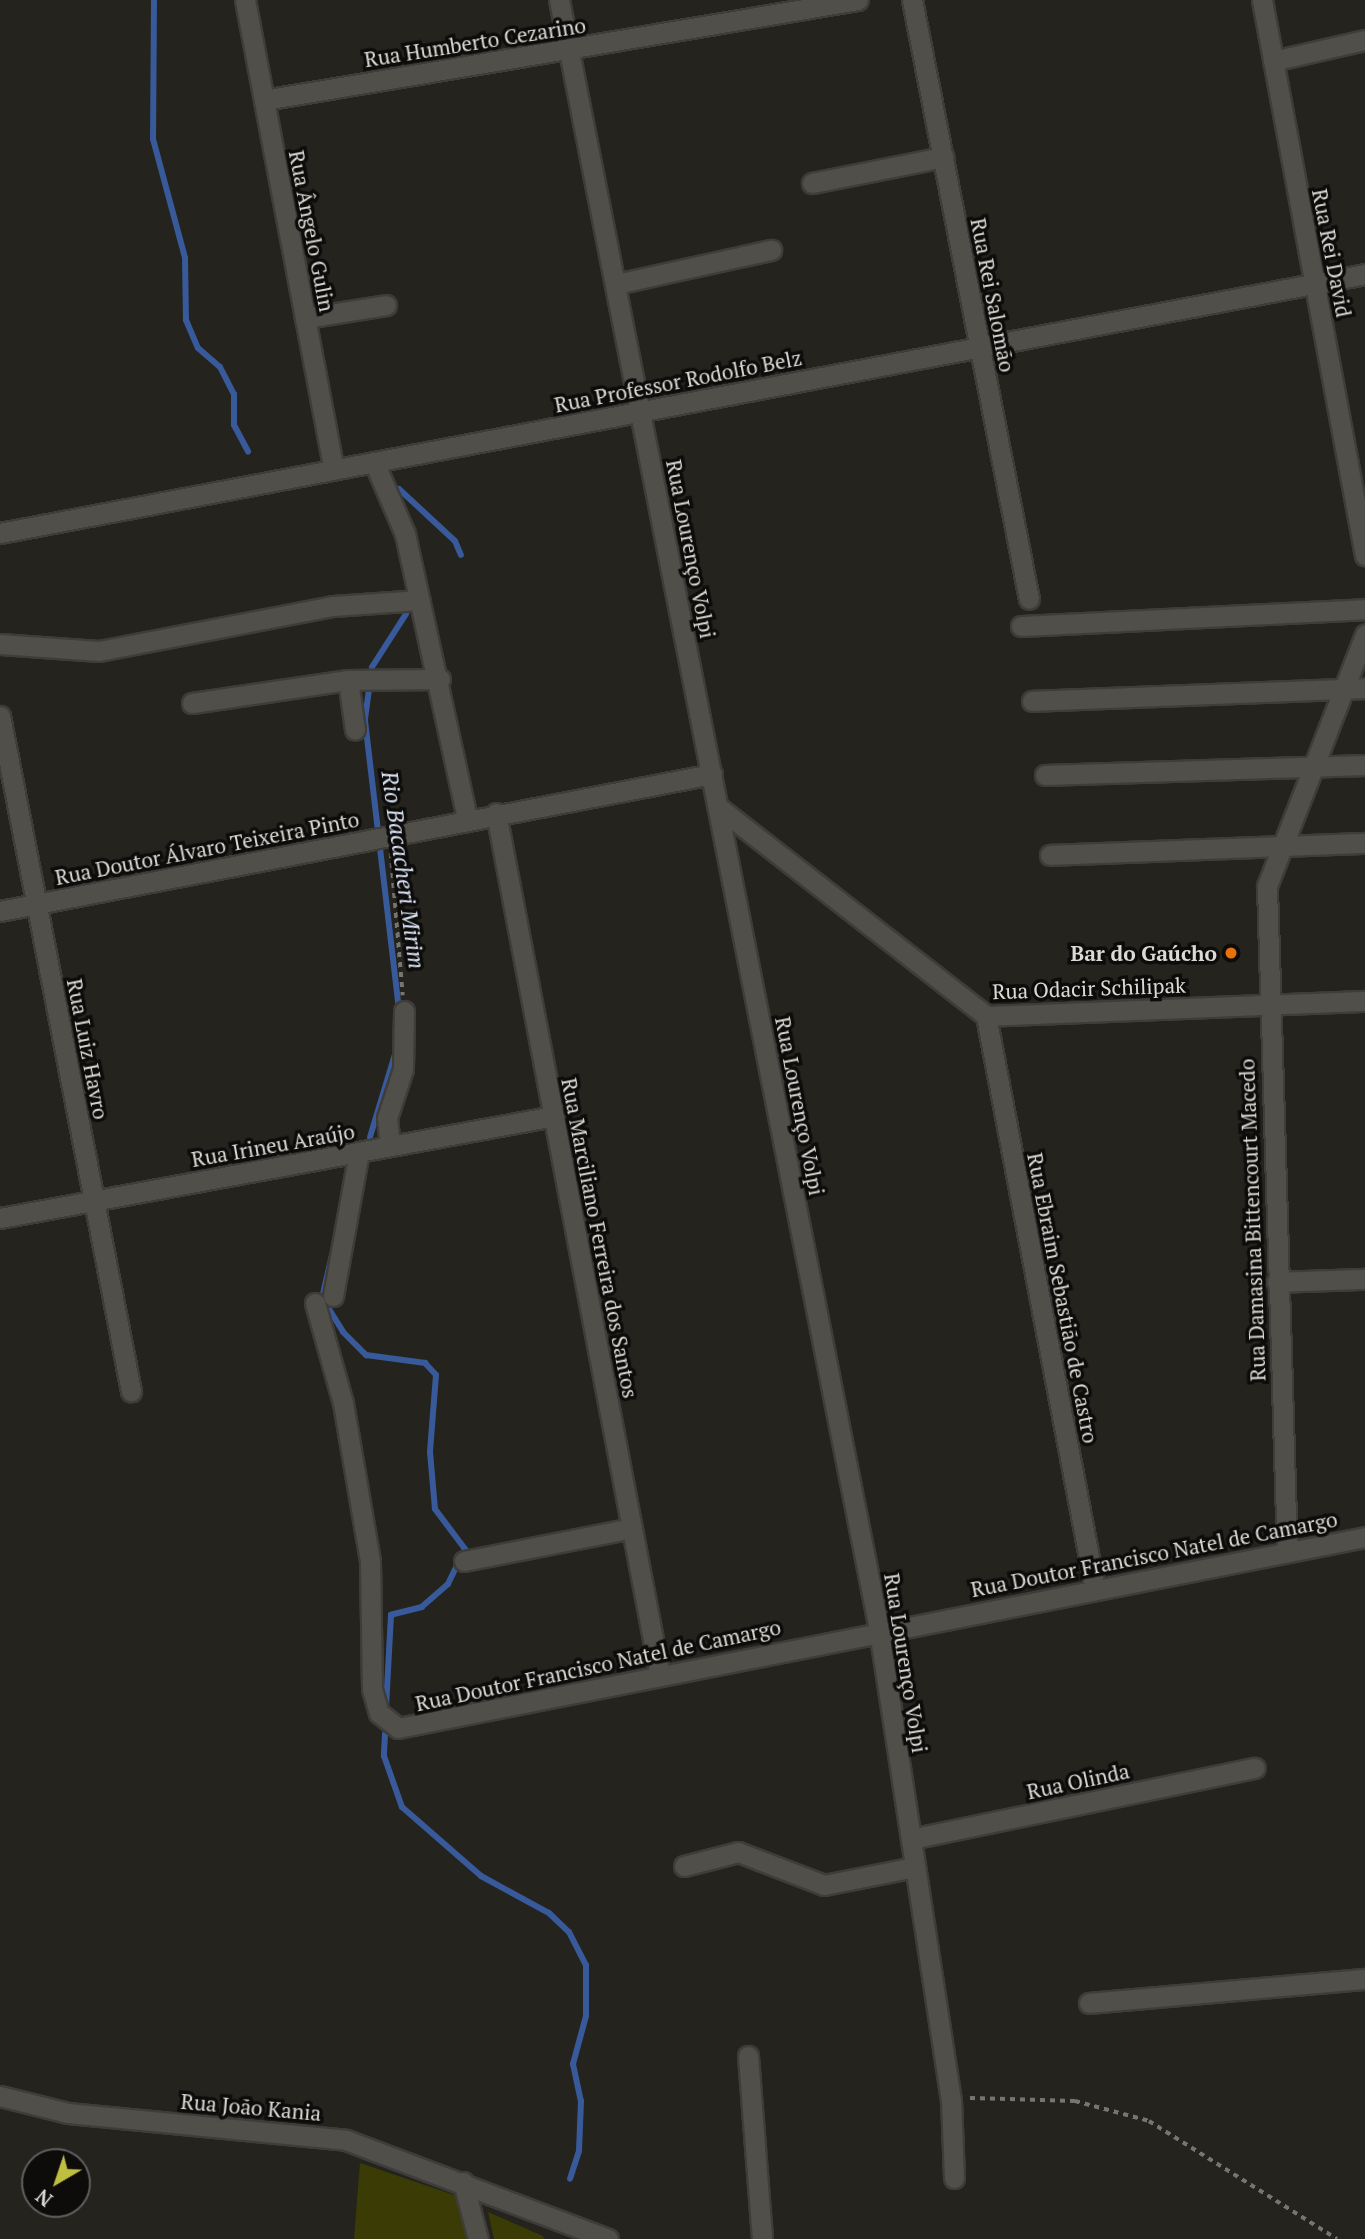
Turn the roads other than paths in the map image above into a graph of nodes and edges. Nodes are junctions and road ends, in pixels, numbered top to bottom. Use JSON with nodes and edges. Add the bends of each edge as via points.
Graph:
{"nodes":[{"id":1,"x":245,"y":0,"type":"edge"},
{"id":2,"x":559,"y":0,"type":"edge"},
{"id":3,"x":858,"y":0,"type":"edge"},
{"id":4,"x":912,"y":0,"type":"edge"},
{"id":5,"x":1262,"y":0,"type":"edge"},
{"id":6,"x":1365,"y":40,"type":"edge"},
{"id":7,"x":570,"y":46,"type":"junction"},
{"id":8,"x":1273,"y":61,"type":"junction"},
{"id":9,"x":264,"y":100,"type":"junction"},
{"id":10,"x":943,"y":157,"type":"junction"},
{"id":11,"x":812,"y":183,"type":"dead end"},
{"id":12,"x":771,"y":250,"type":"dead end"},
{"id":13,"x":1365,"y":274,"type":"edge"},
{"id":14,"x":616,"y":284,"type":"junction"},
{"id":15,"x":1314,"y":284,"type":"junction"},
{"id":16,"x":386,"y":305,"type":"dead end"},
{"id":17,"x":305,"y":318,"type":"junction"},
{"id":18,"x":980,"y":347,"type":"junction"},
{"id":19,"x":641,"y":412,"type":"junction"},
{"id":20,"x":373,"y":462,"type":"junction"},
{"id":21,"x":334,"y":470,"type":"junction"},
{"id":22,"x":0,"y":533,"type":"edge"},
{"id":23,"x":1365,"y":556,"type":"edge"},
{"id":24,"x":1029,"y":599,"type":"dead end"},
{"id":25,"x":420,"y":600,"type":"junction"},
{"id":26,"x":1365,"y":609,"type":"edge"},
{"id":27,"x":1021,"y":626,"type":"dead end"},
{"id":28,"x":1365,"y":634,"type":"edge"},
{"id":29,"x":0,"y":644,"type":"edge"},
{"id":30,"x":440,"y":679,"type":"junction"},
{"id":31,"x":348,"y":680,"type":"junction"},
{"id":32,"x":1345,"y":686,"type":"junction"},
{"id":33,"x":1365,"y":688,"type":"edge"},
{"id":34,"x":1032,"y":701,"type":"dead end"},
{"id":35,"x":192,"y":703,"type":"dead end"},
{"id":36,"x":0,"y":716,"type":"edge"},
{"id":37,"x":355,"y":730,"type":"dead end"},
{"id":38,"x":1365,"y":765,"type":"edge"},
{"id":39,"x":1313,"y":768,"type":"junction"},
{"id":40,"x":712,"y":774,"type":"junction"},
{"id":41,"x":1045,"y":775,"type":"dead end"},
{"id":42,"x":718,"y":807,"type":"junction"},
{"id":43,"x":496,"y":813,"type":"junction"},
{"id":44,"x":467,"y":819,"type":"junction"},
{"id":45,"x":1365,"y":843,"type":"edge"},
{"id":46,"x":1282,"y":846,"type":"junction"},
{"id":47,"x":1049,"y":855,"type":"dead end"},
{"id":48,"x":36,"y":904,"type":"junction"},
{"id":49,"x":0,"y":911,"type":"edge"},
{"id":50,"x":1365,"y":1001,"type":"edge"},
{"id":51,"x":1266,"y":1005,"type":"junction"},
{"id":52,"x":404,"y":1011,"type":"road end"},
{"id":53,"x":986,"y":1016,"type":"junction"},
{"id":54,"x":554,"y":1116,"type":"junction"},
{"id":55,"x":390,"y":1146,"type":"junction"},
{"id":56,"x":359,"y":1152,"type":"junction"},
{"id":57,"x":94,"y":1200,"type":"junction"},
{"id":58,"x":0,"y":1218,"type":"edge"},
{"id":59,"x":1365,"y":1279,"type":"edge"},
{"id":60,"x":1277,"y":1282,"type":"junction"},
{"id":61,"x":131,"y":1391,"type":"dead end"},
{"id":62,"x":632,"y":1528,"type":"junction"},
{"id":63,"x":1365,"y":1537,"type":"edge"},
{"id":64,"x":1287,"y":1552,"type":"junction"},
{"id":65,"x":464,"y":1561,"type":"dead end"},
{"id":66,"x":1095,"y":1589,"type":"junction"},
{"id":67,"x":879,"y":1630,"type":"junction"},
{"id":68,"x":659,"y":1671,"type":"junction"},
{"id":69,"x":1255,"y":1768,"type":"dead end"},
{"id":70,"x":911,"y":1839,"type":"junction"},
{"id":71,"x":684,"y":1866,"type":"dead end"},
{"id":72,"x":915,"y":1867,"type":"junction"},
{"id":73,"x":1365,"y":1979,"type":"edge"},
{"id":74,"x":1089,"y":2003,"type":"dead end"},
{"id":75,"x":748,"y":2056,"type":"dead end"},
{"id":76,"x":0,"y":2096,"type":"edge"},
{"id":77,"x":954,"y":2179,"type":"dead end"},
{"id":78,"x":463,"y":2182,"type":"junction"},
{"id":79,"x":478,"y":2239,"type":"edge"},
{"id":80,"x":608,"y":2239,"type":"edge"},
{"id":81,"x":762,"y":2239,"type":"edge"}],
"edges":[{"from":1,"to":9,"type":"street","name":"Rua Ângelo Gulin"},
{"from":2,"to":7,"type":"street","name":"Rua Lourenço Volpi"},
{"from":3,"to":7,"type":"street","name":"Rua Humberto Cezarino","via":[[614,45]]},
{"from":4,"to":10,"type":"street","name":"Rua Rei Salomão"},
{"from":5,"to":8,"type":"street","name":"Rua Rei David"},
{"from":6,"to":8,"type":"street"},
{"from":7,"to":9,"type":"street","name":"Rua Humberto Cezarino"},
{"from":7,"to":14,"type":"street","name":"Rua Lourenço Volpi"},
{"from":8,"to":15,"type":"street","name":"Rua Rei David"},
{"from":9,"to":17,"type":"street","name":"Rua Ângelo Gulin"},
{"from":10,"to":11,"type":"street"},
{"from":10,"to":18,"type":"street","name":"Rua Rei Salomão"},
{"from":12,"to":14,"type":"street"},
{"from":13,"to":15,"type":"street","name":"Rua Professor Rodolfo Belz"},
{"from":14,"to":19,"type":"street","name":"Rua Lourenço Volpi"},
{"from":15,"to":18,"type":"street","name":"Rua Professor Rodolfo Belz"},
{"from":15,"to":23,"type":"street","name":"Rua Rei David"},
{"from":16,"to":17,"type":"street"},
{"from":17,"to":21,"type":"street","name":"Rua Ângelo Gulin"},
{"from":18,"to":19,"type":"street","name":"Rua Professor Rodolfo Belz"},
{"from":18,"to":24,"type":"street","name":"Rua Rei Salomão"},
{"from":19,"to":20,"type":"street","name":"Rua Professor Rodolfo Belz"},
{"from":19,"to":40,"type":"street","name":"Rua Lourenço Volpi"},
{"from":20,"to":21,"type":"street","name":"Rua Professor Rodolfo Belz"},
{"from":20,"to":25,"type":"street","via":[[405,534]]},
{"from":21,"to":22,"type":"street","name":"Rua Professor Rodolfo Belz"},
{"from":25,"to":29,"type":"street","via":[[333,606],[99,651]]},
{"from":25,"to":30,"type":"street"},
{"from":26,"to":27,"type":"street"},
{"from":28,"to":32,"type":"street"},
{"from":30,"to":31,"type":"street"},
{"from":30,"to":44,"type":"street"},
{"from":31,"to":35,"type":"street"},
{"from":31,"to":37,"type":"street"},
{"from":32,"to":33,"type":"street"},
{"from":32,"to":34,"type":"street"},
{"from":32,"to":39,"type":"street"},
{"from":36,"to":48,"type":"street","name":"Rua Luiz Havro"},
{"from":38,"to":39,"type":"street"},
{"from":39,"to":41,"type":"street","via":[[1279,764]]},
{"from":39,"to":46,"type":"street"},
{"from":40,"to":42,"type":"street","name":"Rua Lourenço Volpi"},
{"from":40,"to":43,"type":"street","name":"Rua Doutor Álvaro Teixeira Pinto"},
{"from":42,"to":53,"type":"street","name":"Rua Odacir Schilipak"},
{"from":42,"to":67,"type":"street","name":"Rua Lourenço Volpi"},
{"from":43,"to":44,"type":"street","name":"Rua Doutor Álvaro Teixeira Pinto"},
{"from":43,"to":54,"type":"street","name":"Rua Marciliano Ferreira dos Santos"},
{"from":44,"to":48,"type":"street","name":"Rua Doutor Álvaro Teixeira Pinto"},
{"from":45,"to":46,"type":"street"},
{"from":46,"to":47,"type":"street"},
{"from":46,"to":51,"type":"street","name":"Rua Damasina Bittencourt Macedo","via":[[1267,886]]},
{"from":48,"to":49,"type":"street","name":"Rua Doutor Álvaro Teixeira Pinto"},
{"from":48,"to":57,"type":"street","name":"Rua Luiz Havro"},
{"from":50,"to":51,"type":"street","name":"Rua Odacir Schilipak"},
{"from":51,"to":53,"type":"street","name":"Rua Odacir Schilipak"},
{"from":51,"to":60,"type":"street","name":"Rua Damasina Bittencourt Macedo"},
{"from":52,"to":55,"type":"street","via":[[403,1069],[387,1118]]},
{"from":53,"to":66,"type":"street","name":"Rua Ebraim Sebastião de Castro"},
{"from":54,"to":55,"type":"street","name":"Rua Irineu Araújo"},
{"from":54,"to":62,"type":"street","name":"Rua Marciliano Ferreira dos Santos"},
{"from":55,"to":56,"type":"street","name":"Rua Irineu Araújo"},
{"from":56,"to":57,"type":"street","name":"Rua Irineu Araújo"},
{"from":56,"to":68,"type":"street","name":"Rua Doutor Francisco Natel de Camargo","via":[[324,1300],[374,1598],[372,1689],[386,1721],[411,1728],[437,1724]]},
{"from":57,"to":58,"type":"street","name":"Rua Irineu Araújo"},
{"from":57,"to":61,"type":"street","name":"Rua Luiz Havro"},
{"from":59,"to":60,"type":"street"},
{"from":60,"to":64,"type":"street","name":"Rua Damasina Bittencourt Macedo"},
{"from":62,"to":65,"type":"street"},
{"from":62,"to":68,"type":"street","name":"Rua Marciliano Ferreira dos Santos"},
{"from":63,"to":64,"type":"street","name":"Rua Doutor Francisco Natel de Camargo"},
{"from":64,"to":66,"type":"street","name":"Rua Doutor Francisco Natel de Camargo"},
{"from":66,"to":67,"type":"street","name":"Rua Doutor Francisco Natel de Camargo"},
{"from":67,"to":68,"type":"street","name":"Rua Doutor Francisco Natel de Camargo"},
{"from":67,"to":70,"type":"street","name":"Rua Lourenço Volpi"},
{"from":69,"to":70,"type":"street","name":"Rua Olinda"},
{"from":70,"to":72,"type":"street","name":"Rua Lourenço Volpi"},
{"from":71,"to":72,"type":"street","via":[[738,1853],[824,1885]]},
{"from":72,"to":77,"type":"street","name":"Rua Lourenço Volpi","via":[[951,2099]]},
{"from":73,"to":74,"type":"street"},
{"from":75,"to":81,"type":"street"},
{"from":76,"to":78,"type":"street","name":"Rua João Kania","via":[[128,2120],[316,2133]]},
{"from":78,"to":79,"type":"street"},
{"from":78,"to":80,"type":"street","name":"Rua João Kania"}]}
